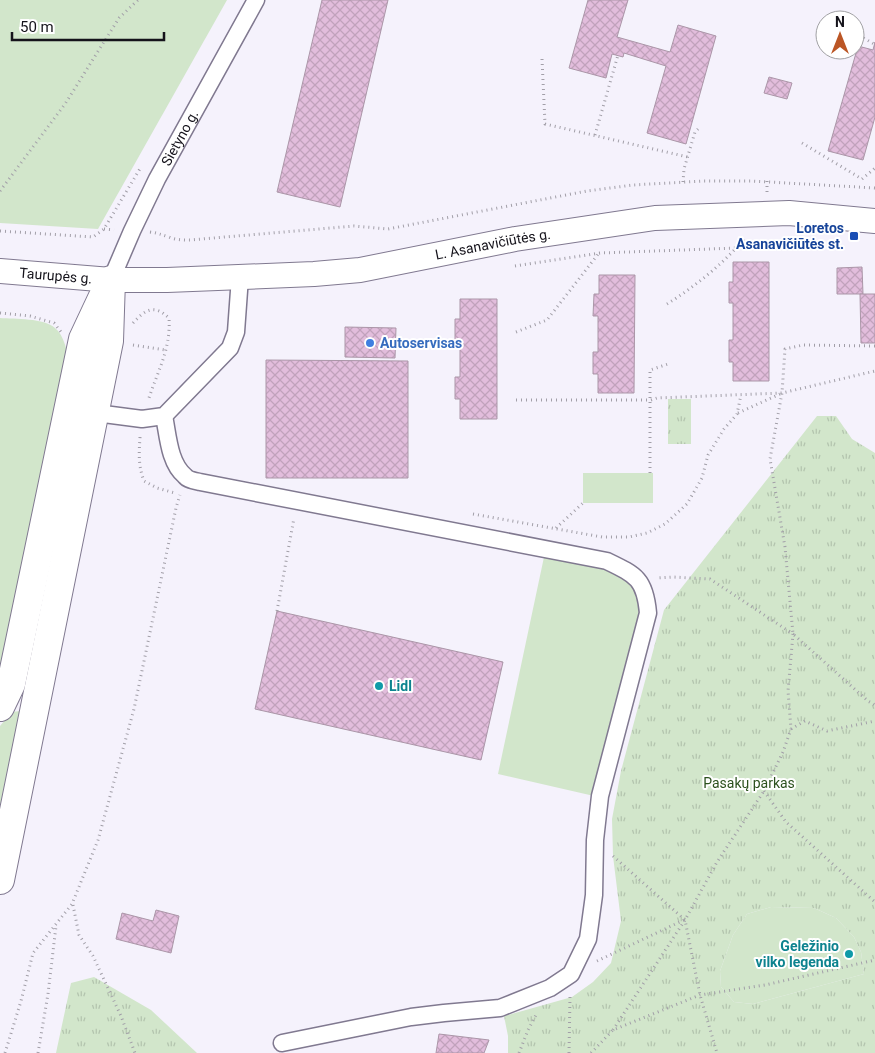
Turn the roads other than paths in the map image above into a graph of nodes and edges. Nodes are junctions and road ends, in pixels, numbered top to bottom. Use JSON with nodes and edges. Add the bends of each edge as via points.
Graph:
{"nodes":[{"id":1,"x":256,"y":0,"type":"edge"},
{"id":2,"x":875,"y":221,"type":"edge"},
{"id":3,"x":0,"y":271,"type":"edge"},
{"id":4,"x":240,"y":277,"type":"junction"},
{"id":5,"x":111,"y":280,"type":"junction"},
{"id":6,"x":96,"y":413,"type":"junction"},
{"id":7,"x":164,"y":416,"type":"junction"},
{"id":8,"x":0,"y":707,"type":"edge"},
{"id":9,"x":0,"y":880,"type":"edge"},
{"id":10,"x":282,"y":1043,"type":"dead end"}],
"edges":[{"from":1,"to":5,"type":"street","name":"Sietyno g.","via":[[157,179]]},
{"from":2,"to":4,"type":"main road","name":"L. Asanavičiūtės g.","via":[[767,213],[655,218],[515,239],[360,270]]},
{"from":3,"to":5,"type":"main road","name":"Taurupės g."},
{"from":4,"to":5,"type":"main road","name":"L. Asanavičiūtės g."},
{"from":4,"to":7,"type":"street","via":[[236,332],[230,348]]},
{"from":5,"to":6,"type":"highway","via":[[110,341]]},
{"from":5,"to":8,"type":"highway","via":[[83,339],[11,684]]},
{"from":6,"to":7,"type":"street","via":[[142,419]]},
{"from":6,"to":9,"type":"highway"},
{"from":7,"to":10,"type":"street","via":[[172,456],[186,478],[607,561],[639,580],[647,598],[648,613],[600,796],[588,940],[571,974],[550,988],[500,1008],[411,1017]]}]}
